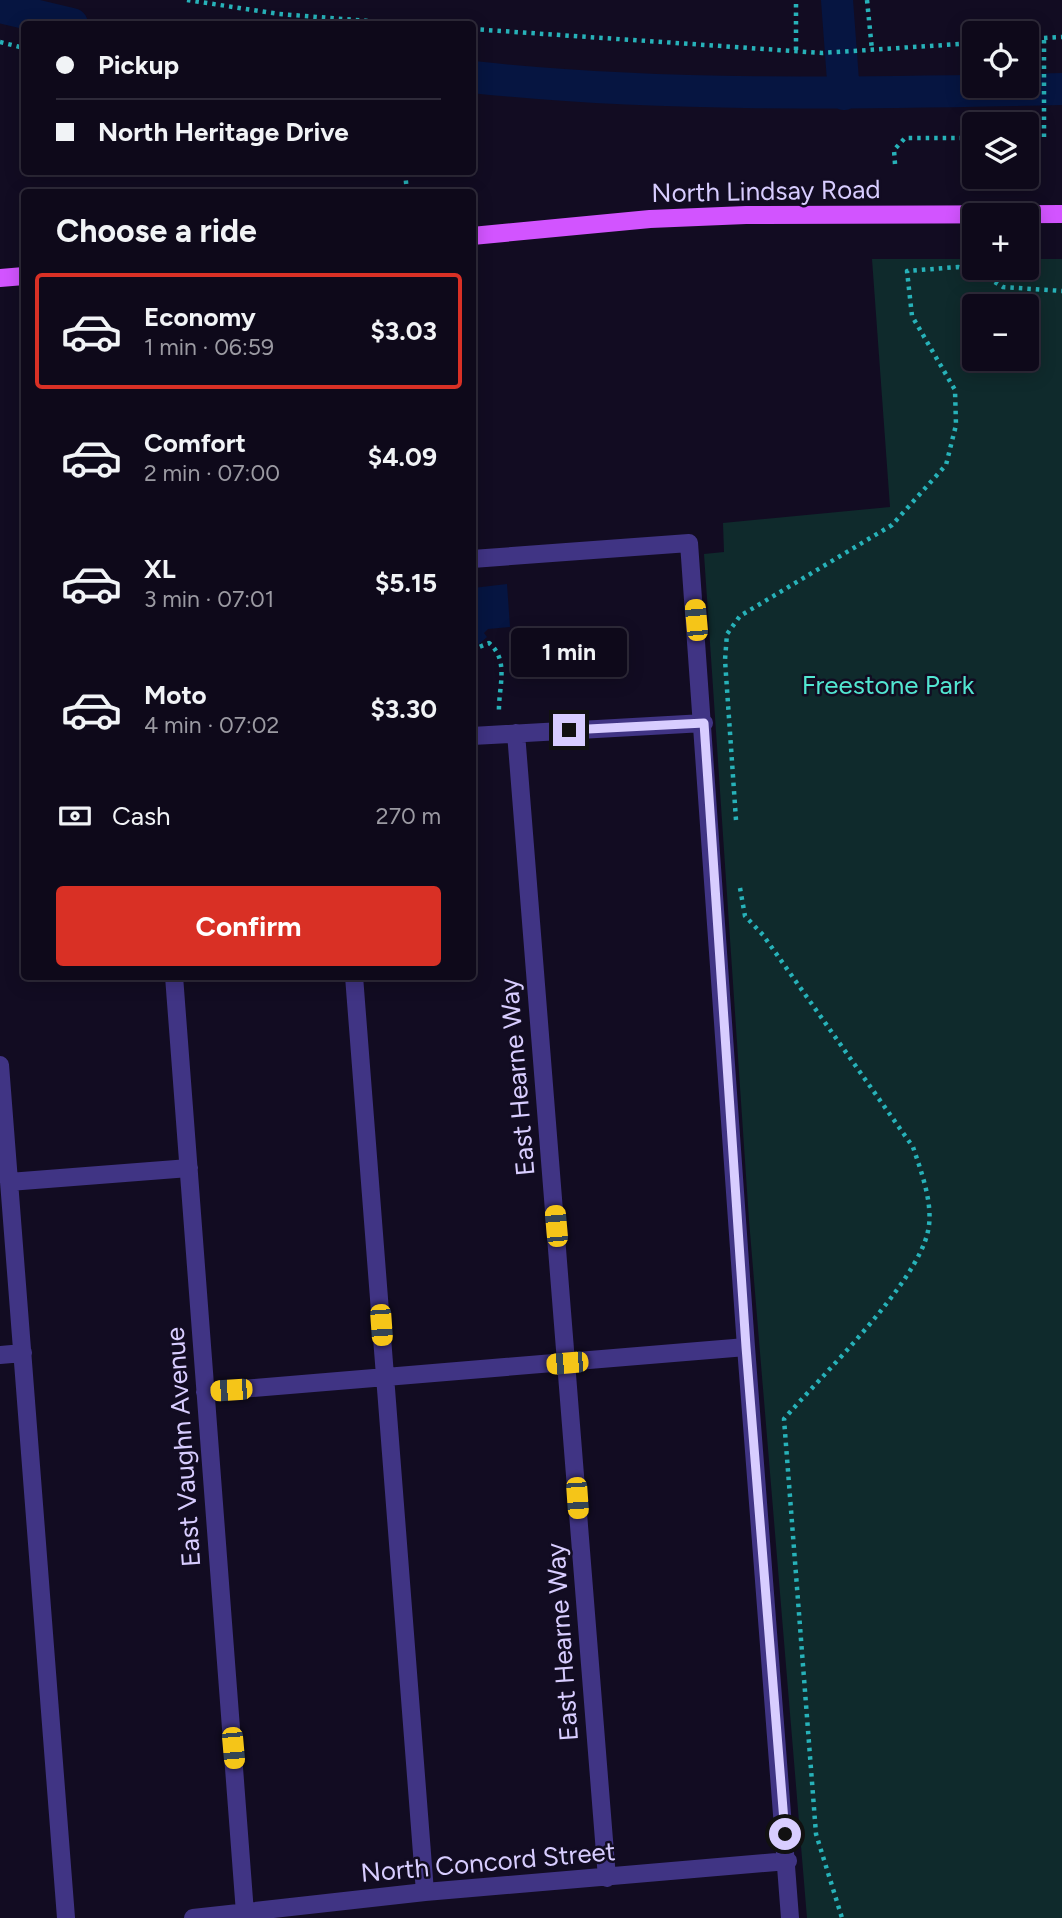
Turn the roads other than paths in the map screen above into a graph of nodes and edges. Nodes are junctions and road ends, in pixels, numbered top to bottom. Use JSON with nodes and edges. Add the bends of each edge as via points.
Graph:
{"nodes":[{"id":1,"x":1062,"y":214,"type":"edge"},
{"id":2,"x":476,"y":236,"type":"edge"},
{"id":3,"x":21,"y":276,"type":"edge"},
{"id":4,"x":0,"y":278,"type":"edge"},
{"id":5,"x":476,"y":559,"type":"edge"},
{"id":6,"x":704,"y":723,"type":"junction"},
{"id":7,"x":508,"y":733,"type":"junction"},
{"id":8,"x":476,"y":736,"type":"edge"},
{"id":9,"x":174,"y":980,"type":"edge"},
{"id":10,"x":354,"y":980,"type":"edge"},
{"id":11,"x":0,"y":1065,"type":"edge"},
{"id":12,"x":189,"y":1168,"type":"junction"},
{"id":13,"x":9,"y":1182,"type":"junction"},
{"id":14,"x":746,"y":1347,"type":"junction"},
{"id":15,"x":23,"y":1353,"type":"junction"},
{"id":16,"x":0,"y":1355,"type":"edge"},
{"id":17,"x":567,"y":1363,"type":"junction"},
{"id":18,"x":385,"y":1378,"type":"junction"},
{"id":19,"x":205,"y":1392,"type":"junction"},
{"id":20,"x":788,"y":1861,"type":"junction"},
{"id":21,"x":607,"y":1878,"type":"junction"},
{"id":22,"x":425,"y":1892,"type":"junction"},
{"id":23,"x":245,"y":1913,"type":"junction"},
{"id":24,"x":66,"y":1918,"type":"edge"},
{"id":25,"x":193,"y":1918,"type":"edge"},
{"id":26,"x":790,"y":1918,"type":"edge"}],
"edges":[{"from":1,"to":2,"type":"main road","name":"North Lindsay Road","via":[[746,215]]},
{"from":3,"to":4,"type":"main road"},
{"from":5,"to":6,"type":"street","via":[[689,543]]},
{"from":6,"to":7,"type":"street"},
{"from":6,"to":14,"type":"street"},
{"from":7,"to":8,"type":"street"},
{"from":7,"to":17,"type":"street","name":"East Hearne Way"},
{"from":9,"to":12,"type":"street","name":"East Vaughn Avenue"},
{"from":10,"to":18,"type":"street"},
{"from":11,"to":13,"type":"street"},
{"from":12,"to":13,"type":"street"},
{"from":12,"to":19,"type":"street","name":"East Vaughn Avenue"},
{"from":13,"to":15,"type":"street"},
{"from":14,"to":17,"type":"street"},
{"from":14,"to":20,"type":"street"},
{"from":15,"to":16,"type":"street"},
{"from":15,"to":24,"type":"street"},
{"from":17,"to":18,"type":"street"},
{"from":17,"to":21,"type":"street","name":"East Hearne Way"},
{"from":18,"to":19,"type":"street"},
{"from":18,"to":22,"type":"street"},
{"from":19,"to":23,"type":"street","name":"East Vaughn Avenue"},
{"from":20,"to":21,"type":"street","name":"North Concord Street"},
{"from":20,"to":26,"type":"street"},
{"from":21,"to":22,"type":"street","name":"North Concord Street"},
{"from":22,"to":23,"type":"street","name":"North Concord Street"},
{"from":23,"to":25,"type":"street","name":"North Concord Street"}]}
